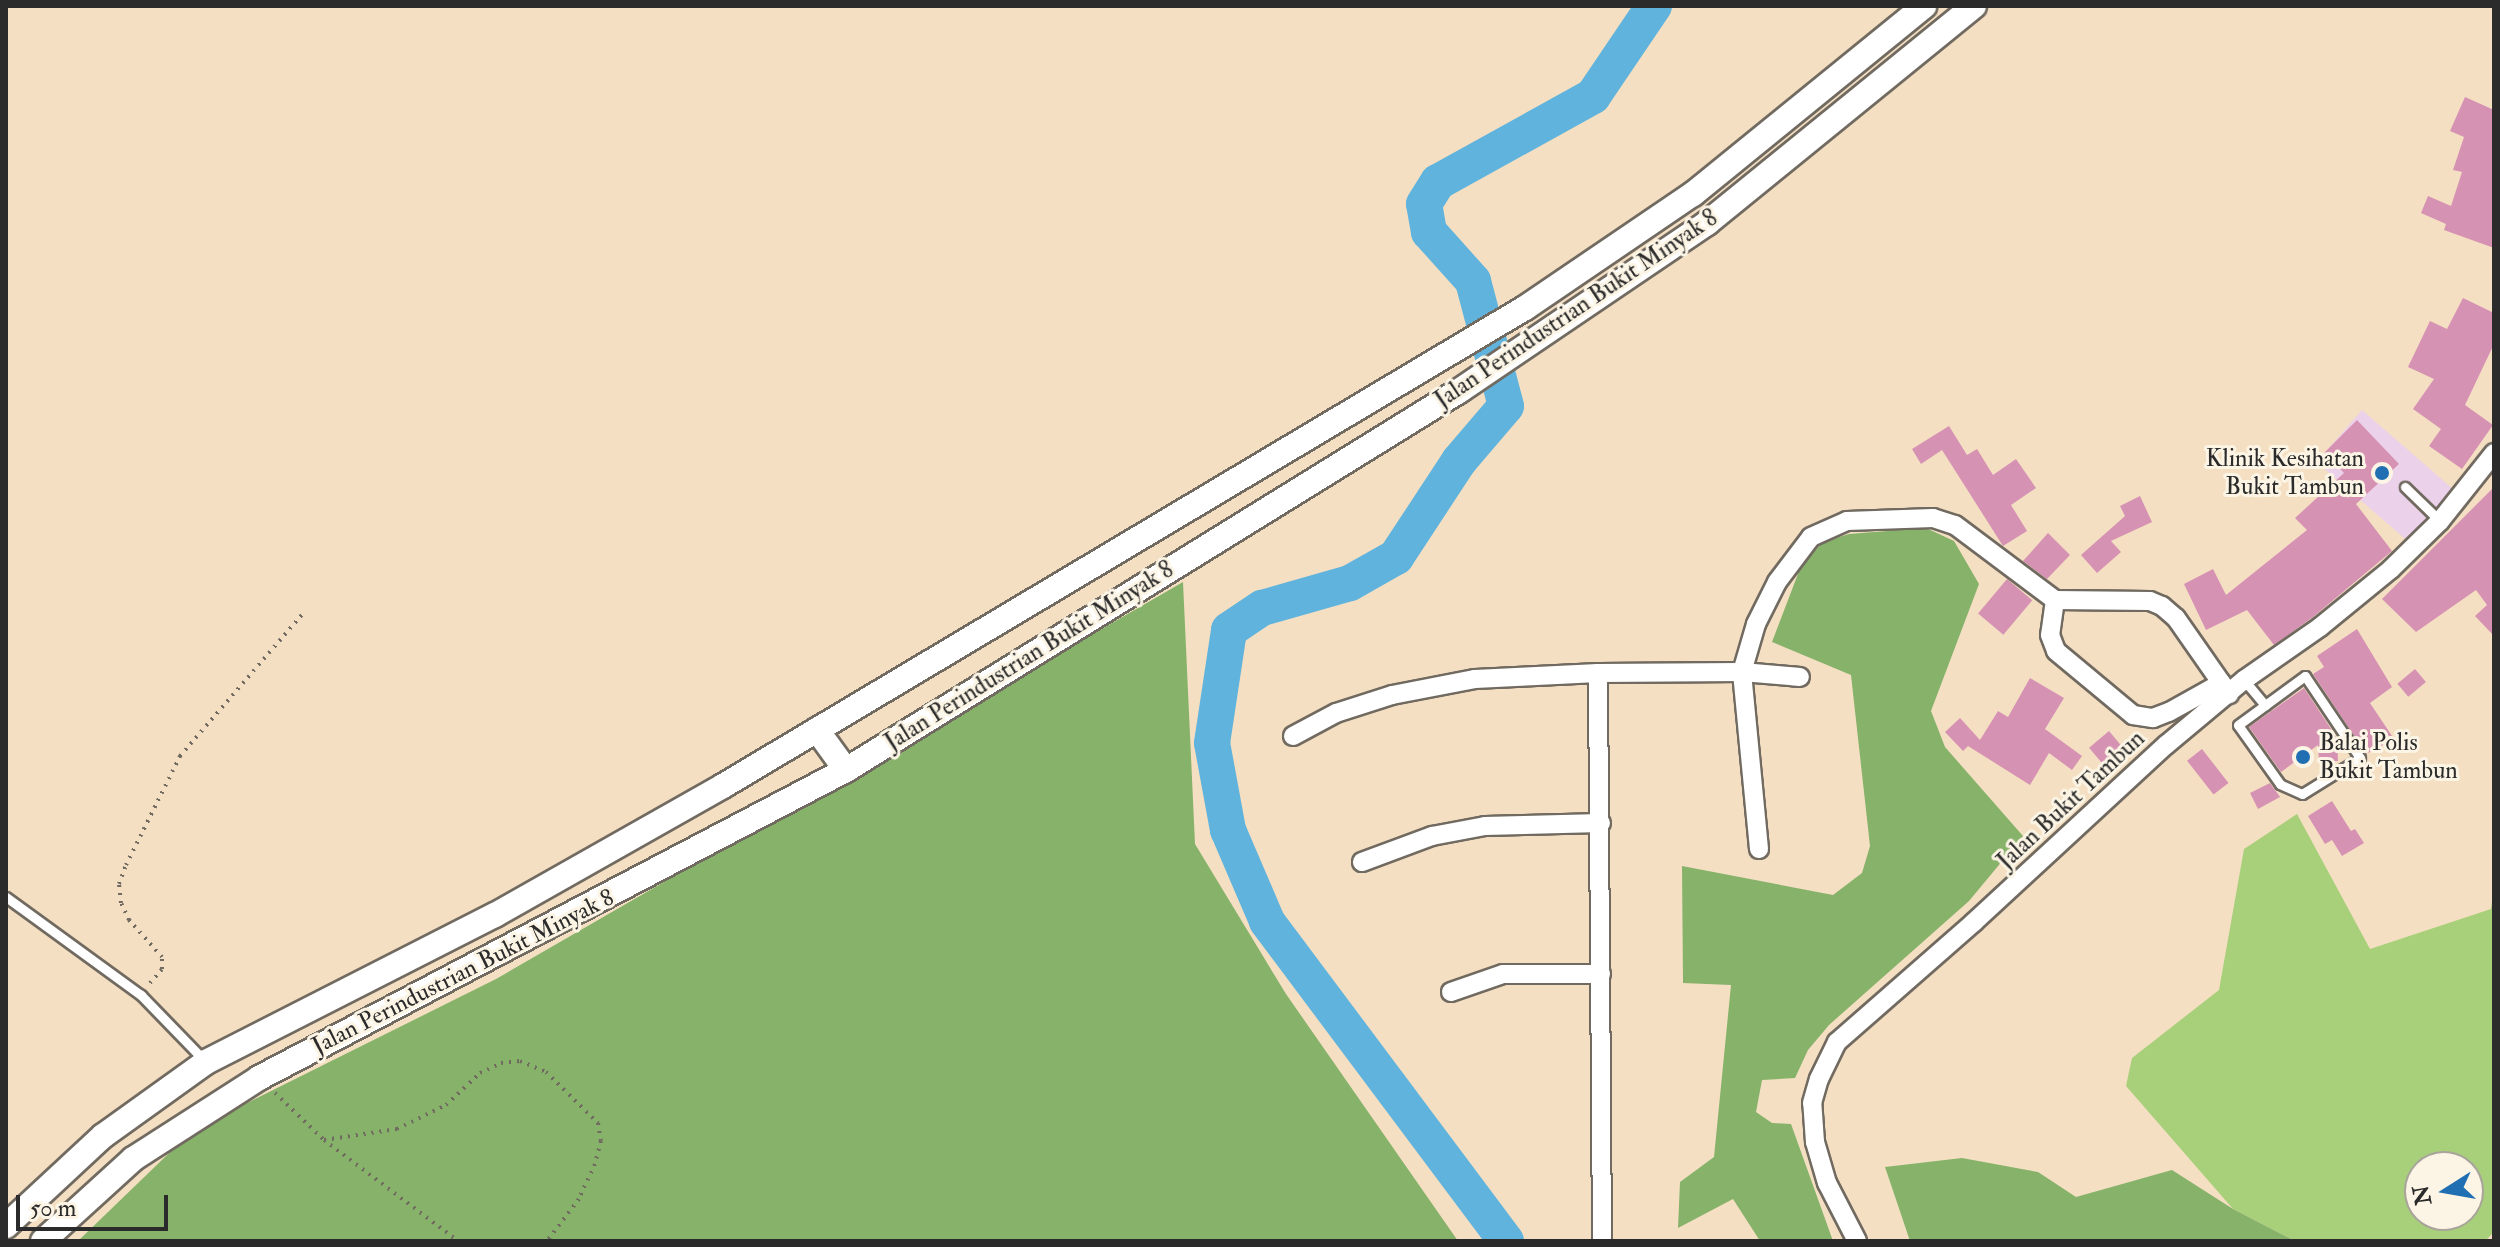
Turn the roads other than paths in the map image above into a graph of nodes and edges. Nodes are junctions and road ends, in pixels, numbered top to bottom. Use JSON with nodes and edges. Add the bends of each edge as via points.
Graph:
{"nodes":[{"id":1,"x":1924,"y":6,"type":"edge"},
{"id":2,"x":1974,"y":6,"type":"edge"},
{"id":3,"x":2493,"y":456,"type":"edge"},
{"id":4,"x":2405,"y":487,"type":"dead end"},
{"id":5,"x":2440,"y":521,"type":"junction"},
{"id":6,"x":2055,"y":600,"type":"junction"},
{"id":7,"x":1742,"y":672,"type":"junction"},
{"id":8,"x":1598,"y":673,"type":"junction"},
{"id":9,"x":1800,"y":677,"type":"dead end"},
{"id":10,"x":2244,"y":680,"type":"junction"},
{"id":11,"x":2225,"y":688,"type":"junction"},
{"id":12,"x":2265,"y":705,"type":"junction"},
{"id":13,"x":817,"y":730,"type":"junction"},
{"id":14,"x":1293,"y":736,"type":"dead end"},
{"id":15,"x":846,"y":770,"type":"junction"},
{"id":16,"x":1601,"y":823,"type":"junction"},
{"id":17,"x":1759,"y":849,"type":"dead end"},
{"id":18,"x":1362,"y":862,"type":"dead end"},
{"id":19,"x":6,"y":897,"type":"edge"},
{"id":20,"x":1601,"y":974,"type":"junction"},
{"id":21,"x":1451,"y":992,"type":"dead end"},
{"id":22,"x":206,"y":1062,"type":"junction"},
{"id":23,"x":6,"y":1226,"type":"edge"},
{"id":24,"x":43,"y":1241,"type":"edge"},
{"id":25,"x":1602,"y":1241,"type":"edge"},
{"id":26,"x":1857,"y":1241,"type":"edge"}],
"edges":[{"from":1,"to":13,"type":"street","name":"Jalan Perindustrian Bukit Minyak 8","via":[[1693,194],[1525,308]]},
{"from":2,"to":15,"type":"street","name":"Jalan Perindustrian Bukit Minyak 8","via":[[1707,223],[1534,342]]},
{"from":3,"to":5,"type":"street","name":"Jalan Bukit Tambun"},
{"from":4,"to":5,"type":"lane"},
{"from":5,"to":10,"type":"street","name":"Jalan Bukit Tambun","via":[[2366,590]]},
{"from":6,"to":7,"type":"street","via":[[1955,525],[1933,518],[1847,521],[1811,537],[1777,582],[1756,624]]},
{"from":6,"to":11,"type":"street","via":[[2150,601],[2162,606]]},
{"from":6,"to":11,"type":"street","via":[[2050,635],[2056,651],[2133,715],[2153,718]]},
{"from":7,"to":8,"type":"street"},
{"from":7,"to":9,"type":"street"},
{"from":7,"to":17,"type":"street"},
{"from":8,"to":14,"type":"street","via":[[1475,679],[1392,695],[1336,713]]},
{"from":8,"to":16,"type":"street"},
{"from":10,"to":11,"type":"street","name":"Jalan Bukit Tambun"},
{"from":10,"to":12,"type":"lane"},
{"from":11,"to":26,"type":"street","name":"Jalan Bukit Tambun","via":[[1837,1042],[1812,1103],[1815,1142],[1827,1183]]},
{"from":12,"to":12,"type":"lane","via":[[2305,676],[2360,758],[2302,794],[2280,784],[2238,725]]},
{"from":13,"to":15,"type":"street"},
{"from":13,"to":22,"type":"street","name":"Jalan Perindustrian Bukit Minyak 8","via":[[495,915]]},
{"from":15,"to":24,"type":"street","name":"Jalan Perindustrian Bukit Minyak 8","via":[[259,1078],[133,1159]]},
{"from":16,"to":18,"type":"street","via":[[1485,826],[1432,836]]},
{"from":16,"to":20,"type":"street"},
{"from":19,"to":22,"type":"lane","via":[[141,995]]},
{"from":20,"to":21,"type":"street","via":[[1503,974]]},
{"from":20,"to":25,"type":"street"},
{"from":22,"to":23,"type":"street","name":"Jalan Perindustrian Bukit Minyak 8","via":[[103,1136]]}]}
